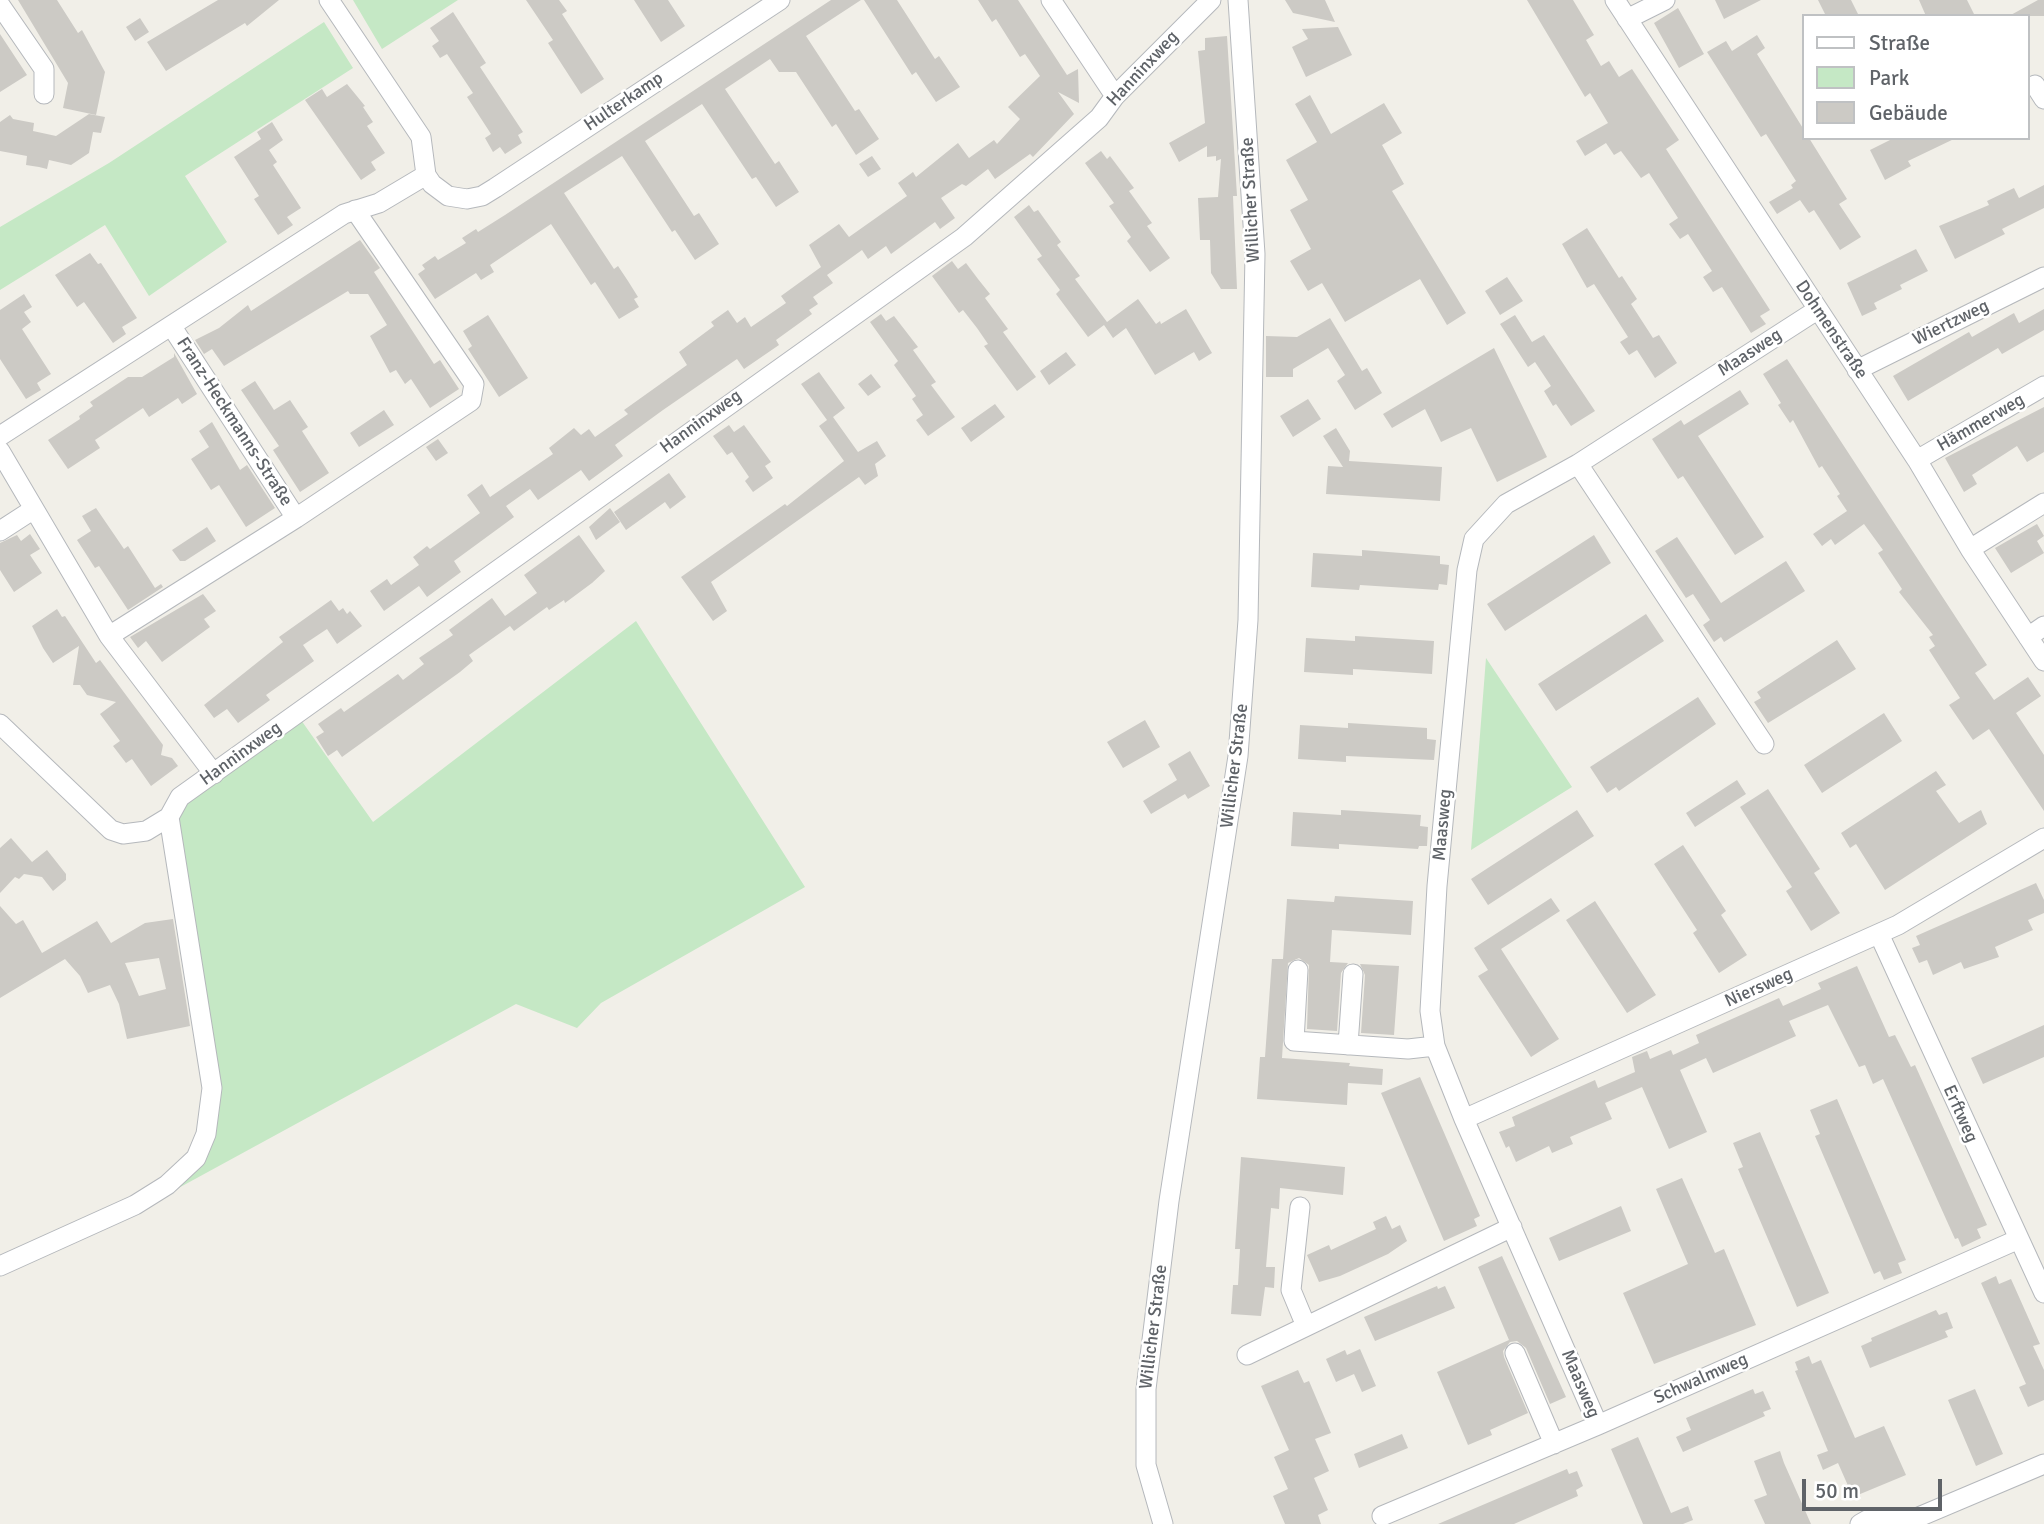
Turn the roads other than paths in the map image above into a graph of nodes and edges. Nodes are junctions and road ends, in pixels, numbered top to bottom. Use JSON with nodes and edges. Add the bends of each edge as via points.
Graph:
{"nodes":[{"id":1,"x":329,"y":0,"type":"edge"},
{"id":2,"x":780,"y":0,"type":"edge"},
{"id":3,"x":1051,"y":0,"type":"edge"},
{"id":4,"x":1211,"y":0,"type":"edge"},
{"id":5,"x":1238,"y":0,"type":"edge"},
{"id":6,"x":1615,"y":0,"type":"edge"},
{"id":7,"x":1665,"y":0,"type":"edge"},
{"id":8,"x":0,"y":5,"type":"edge"},
{"id":9,"x":1627,"y":19,"type":"junction"},
{"id":10,"x":44,"y":94,"type":"dead end"},
{"id":11,"x":1115,"y":96,"type":"junction"},
{"id":12,"x":425,"y":175,"type":"junction"},
{"id":13,"x":355,"y":209,"type":"junction"},
{"id":14,"x":2044,"y":277,"type":"edge"},
{"id":15,"x":1816,"y":310,"type":"junction"},
{"id":16,"x":172,"y":327,"type":"junction"},
{"id":17,"x":1857,"y":370,"type":"junction"},
{"id":18,"x":2044,"y":386,"type":"edge"},
{"id":19,"x":0,"y":436,"type":"edge"},
{"id":20,"x":0,"y":451,"type":"edge"},
{"id":21,"x":1917,"y":460,"type":"junction"},
{"id":22,"x":1578,"y":464,"type":"junction"},
{"id":23,"x":2044,"y":503,"type":"edge"},
{"id":24,"x":34,"y":509,"type":"junction"},
{"id":25,"x":296,"y":518,"type":"junction"},
{"id":26,"x":0,"y":531,"type":"edge"},
{"id":27,"x":1970,"y":549,"type":"junction"},
{"id":28,"x":2036,"y":632,"type":"edge"},
{"id":29,"x":109,"y":636,"type":"junction"},
{"id":30,"x":2044,"y":660,"type":"edge"},
{"id":31,"x":0,"y":724,"type":"edge"},
{"id":32,"x":1764,"y":744,"type":"dead end"},
{"id":33,"x":214,"y":774,"type":"junction"},
{"id":34,"x":169,"y":817,"type":"junction"},
{"id":35,"x":2044,"y":838,"type":"edge"},
{"id":36,"x":1879,"y":934,"type":"junction"},
{"id":37,"x":1298,"y":970,"type":"dead end"},
{"id":38,"x":1353,"y":974,"type":"dead end"},
{"id":39,"x":1348,"y":1045,"type":"junction"},
{"id":40,"x":1435,"y":1046,"type":"junction"},
{"id":41,"x":1464,"y":1119,"type":"junction"},
{"id":42,"x":1300,"y":1207,"type":"dead end"},
{"id":43,"x":1512,"y":1227,"type":"junction"},
{"id":44,"x":2019,"y":1239,"type":"junction"},
{"id":45,"x":0,"y":1266,"type":"edge"},
{"id":46,"x":2044,"y":1293,"type":"edge"},
{"id":47,"x":1306,"y":1326,"type":"junction"},
{"id":48,"x":1515,"y":1353,"type":"dead end"},
{"id":49,"x":1247,"y":1355,"type":"dead end"},
{"id":50,"x":1598,"y":1425,"type":"junction"},
{"id":51,"x":1554,"y":1444,"type":"junction"},
{"id":52,"x":2044,"y":1464,"type":"edge"},
{"id":53,"x":1382,"y":1516,"type":"dead end"},
{"id":54,"x":1163,"y":1524,"type":"edge"},
{"id":55,"x":1860,"y":1524,"type":"edge"}],
"edges":[{"from":1,"to":12,"type":"street","via":[[421,137]]},
{"from":2,"to":12,"type":"street","name":"Hulterkamp","via":[[482,196],[448,197]]},
{"from":3,"to":11,"type":"street"},
{"from":4,"to":11,"type":"street","name":"Hanninxweg"},
{"from":5,"to":54,"type":"street","name":"Willicher Straße","via":[[1255,254],[1248,620],[1238,756],[1169,1201],[1146,1388],[1146,1465]]},
{"from":6,"to":9,"type":"street","name":"Dohmenstraße"},
{"from":7,"to":9,"type":"street"},
{"from":8,"to":10,"type":"street","via":[[44,69]]},
{"from":9,"to":15,"type":"street","name":"Dohmenstraße"},
{"from":11,"to":33,"type":"street","name":"Hanninxweg","via":[[1099,118],[964,237]]},
{"from":12,"to":13,"type":"street","name":"Franz-Heckmanns-Straße","via":[[379,203]]},
{"from":13,"to":16,"type":"street","name":"Franz-Heckmanns-Straße"},
{"from":13,"to":25,"type":"street","name":"Franz-Heckmanns-Straße","via":[[466,373],[474,392],[465,408]]},
{"from":14,"to":17,"type":"street","name":"Wiertzweg"},
{"from":15,"to":17,"type":"street","name":"Dohmenstraße"},
{"from":15,"to":22,"type":"street","name":"Maasweg"},
{"from":16,"to":19,"type":"street","name":"Franz-Heckmanns-Straße"},
{"from":16,"to":25,"type":"street","name":"Franz-Heckmanns-Straße"},
{"from":17,"to":21,"type":"street","name":"Dohmenstraße"},
{"from":18,"to":21,"type":"street","name":"Hämmerweg"},
{"from":20,"to":24,"type":"street"},
{"from":21,"to":27,"type":"street","name":"Dohmenstraße"},
{"from":22,"to":32,"type":"street"},
{"from":22,"to":40,"type":"street","name":"Maasweg","via":[[1506,504],[1474,539],[1460,625],[1437,886],[1430,1011]]},
{"from":23,"to":27,"type":"street"},
{"from":24,"to":26,"type":"street"},
{"from":24,"to":29,"type":"street"},
{"from":25,"to":29,"type":"street","name":"Franz-Heckmanns-Straße"},
{"from":27,"to":28,"type":"street","name":"Dohmenstraße"},
{"from":28,"to":30,"type":"street","name":"Dohmenstraße"},
{"from":29,"to":33,"type":"street"},
{"from":31,"to":34,"type":"street","name":"Hanninxweg","via":[[111,830],[122,834],[146,831]]},
{"from":33,"to":34,"type":"street","name":"Hanninxweg","via":[[180,797]]},
{"from":34,"to":45,"type":"street","via":[[212,1088],[206,1134],[196,1158],[167,1185],[135,1205]]},
{"from":35,"to":36,"type":"street","name":"Niersweg"},
{"from":36,"to":41,"type":"street","name":"Niersweg"},
{"from":36,"to":44,"type":"street","name":"Erftweg"},
{"from":37,"to":39,"type":"street","via":[[1294,1041]]},
{"from":38,"to":39,"type":"street"},
{"from":39,"to":40,"type":"street"},
{"from":40,"to":41,"type":"street","name":"Maasweg"},
{"from":41,"to":43,"type":"street","name":"Maasweg"},
{"from":42,"to":47,"type":"street","via":[[1291,1290]]},
{"from":43,"to":47,"type":"street"},
{"from":43,"to":50,"type":"street","name":"Maasweg"},
{"from":44,"to":46,"type":"street","name":"Erftweg"},
{"from":44,"to":50,"type":"street","name":"Schwalmweg"},
{"from":47,"to":49,"type":"street"},
{"from":48,"to":51,"type":"street"},
{"from":50,"to":51,"type":"street","name":"Schwalmweg"},
{"from":51,"to":53,"type":"street","name":"Schwalmweg"},
{"from":52,"to":55,"type":"street","via":[[1914,1520]]}]}
